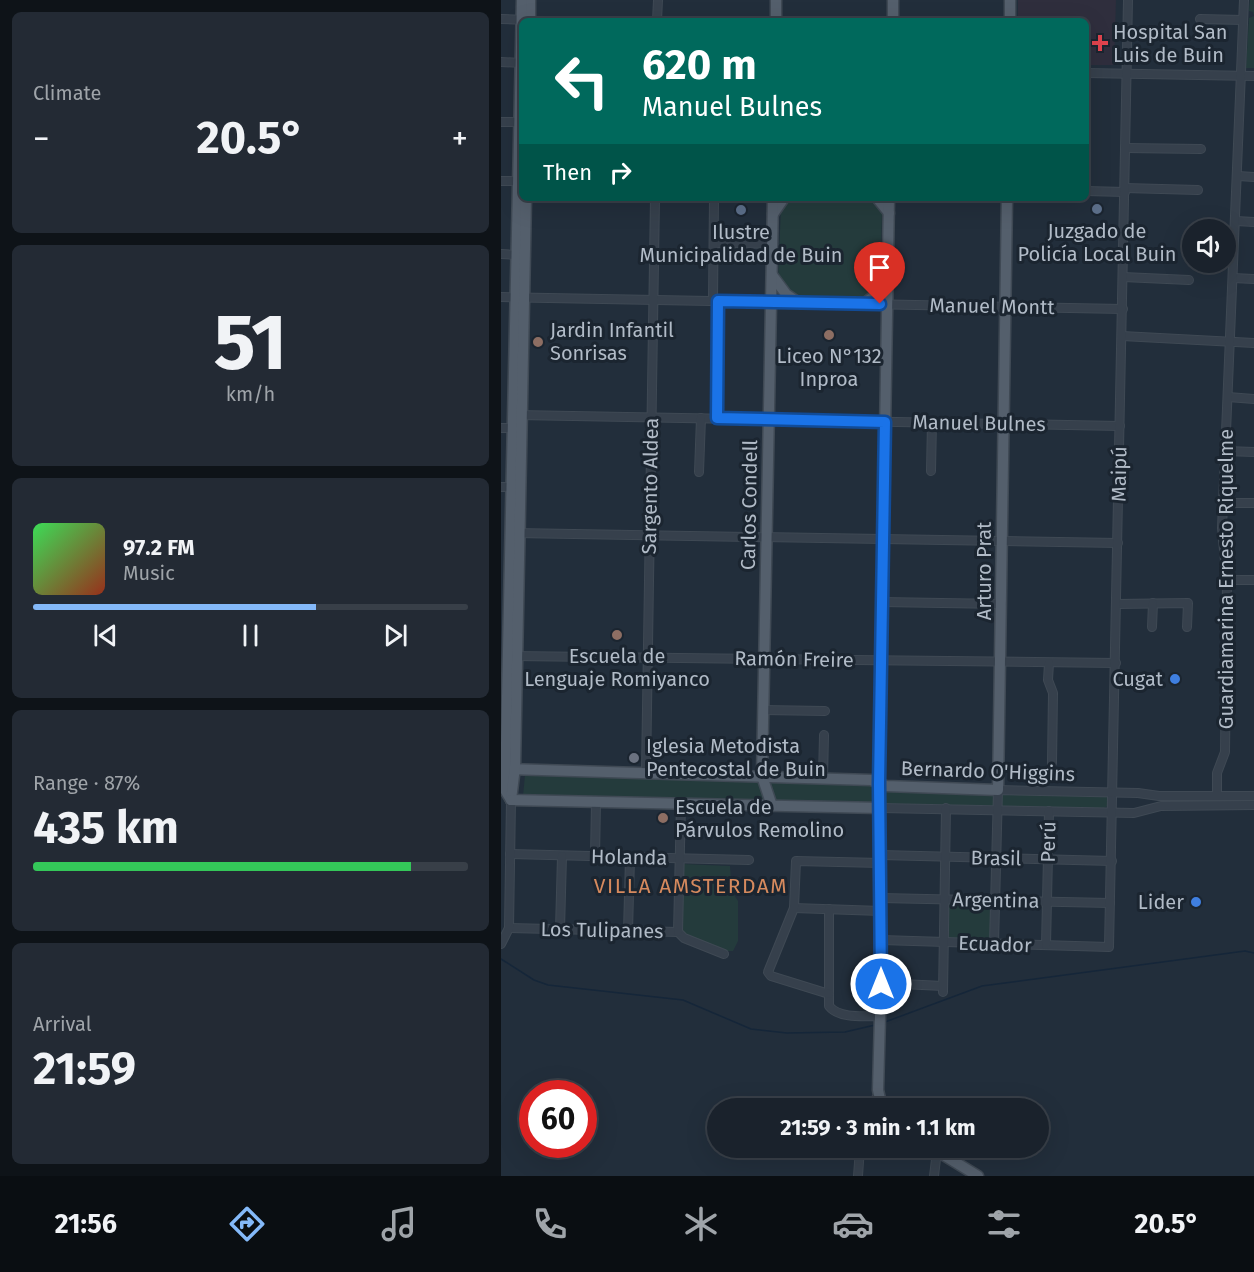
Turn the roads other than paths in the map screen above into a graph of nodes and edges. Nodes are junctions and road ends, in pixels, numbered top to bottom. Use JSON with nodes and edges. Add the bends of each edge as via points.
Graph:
{"nodes":[{"id":1,"x":522,"y":0,"type":"edge"},
{"id":2,"x":530,"y":0,"type":"edge"},
{"id":3,"x":658,"y":0,"type":"edge"},
{"id":4,"x":776,"y":0,"type":"edge"},
{"id":5,"x":893,"y":0,"type":"edge"},
{"id":6,"x":1010,"y":0,"type":"edge"},
{"id":7,"x":1128,"y":0,"type":"edge"},
{"id":8,"x":1244,"y":0,"type":"edge"},
{"id":9,"x":526,"y":18,"type":"edge"},
{"id":10,"x":527,"y":18,"type":"edge"},
{"id":11,"x":657,"y":18,"type":"edge"},
{"id":12,"x":776,"y":18,"type":"edge"},
{"id":13,"x":893,"y":18,"type":"edge"},
{"id":14,"x":1009,"y":18,"type":"edge"},
{"id":15,"x":501,"y":19,"type":"edge"},
{"id":16,"x":1200,"y":19,"type":"dead end"},
{"id":17,"x":519,"y":20,"type":"edge"},
{"id":18,"x":1243,"y":20,"type":"junction"},
{"id":19,"x":501,"y":62,"type":"edge"},
{"id":20,"x":519,"y":63,"type":"edge"},
{"id":21,"x":1089,"y":73,"type":"edge"},
{"id":22,"x":1127,"y":74,"type":"junction"},
{"id":23,"x":1242,"y":76,"type":"junction"},
{"id":24,"x":1254,"y":76,"type":"edge"},
{"id":25,"x":501,"y":122,"type":"edge"},
{"id":26,"x":519,"y":122,"type":"edge"},
{"id":27,"x":1125,"y":148,"type":"junction"},
{"id":28,"x":1200,"y":149,"type":"dead end"},
{"id":29,"x":1238,"y":176,"type":"junction"},
{"id":30,"x":1254,"y":177,"type":"edge"},
{"id":31,"x":501,"y":181,"type":"edge"},
{"id":32,"x":519,"y":181,"type":"edge"},
{"id":33,"x":1125,"y":190,"type":"junction"},
{"id":34,"x":1198,"y":190,"type":"dead end"},
{"id":35,"x":1089,"y":191,"type":"edge"},
{"id":36,"x":519,"y":201,"type":"edge"},
{"id":37,"x":526,"y":201,"type":"edge"},
{"id":38,"x":655,"y":201,"type":"edge"},
{"id":39,"x":714,"y":201,"type":"edge"},
{"id":40,"x":773,"y":201,"type":"edge"},
{"id":41,"x":783,"y":201,"type":"edge"},
{"id":42,"x":879,"y":201,"type":"edge"},
{"id":43,"x":889,"y":201,"type":"edge"},
{"id":44,"x":1007,"y":201,"type":"edge"},
{"id":45,"x":889,"y":213,"type":"junction"},
{"id":46,"x":773,"y":214,"type":"junction"},
{"id":47,"x":1236,"y":221,"type":"joint"},
{"id":48,"x":1254,"y":222,"type":"edge"},
{"id":49,"x":714,"y":243,"type":"junction"},
{"id":50,"x":773,"y":244,"type":"junction"},
{"id":51,"x":501,"y":254,"type":"edge"},
{"id":52,"x":517,"y":255,"type":"junction"},
{"id":53,"x":1233,"y":273,"type":"edge"},
{"id":54,"x":771,"y":274,"type":"junction"},
{"id":55,"x":1123,"y":277,"type":"junction"},
{"id":56,"x":1233,"y":278,"type":"junction"},
{"id":57,"x":1254,"y":279,"type":"edge"},
{"id":58,"x":1189,"y":280,"type":"dead end"},
{"id":59,"x":887,"y":285,"type":"junction"},
{"id":60,"x":501,"y":297,"type":"edge"},
{"id":61,"x":520,"y":298,"type":"junction"},
{"id":62,"x":653,"y":300,"type":"junction"},
{"id":63,"x":715,"y":301,"type":"junction"},
{"id":64,"x":771,"y":302,"type":"junction"},
{"id":65,"x":799,"y":303,"type":"junction"},
{"id":66,"x":864,"y":304,"type":"junction"},
{"id":67,"x":887,"y":304,"type":"junction"},
{"id":68,"x":1005,"y":307,"type":"junction"},
{"id":69,"x":1122,"y":309,"type":"junction"},
{"id":70,"x":1122,"y":324,"type":"junction"},
{"id":71,"x":1122,"y":336,"type":"junction"},
{"id":72,"x":1147,"y":337,"type":"junction"},
{"id":73,"x":1231,"y":342,"type":"junction"},
{"id":74,"x":1254,"y":343,"type":"edge"},
{"id":75,"x":1228,"y":398,"type":"junction"},
{"id":76,"x":1254,"y":399,"type":"edge"},
{"id":77,"x":518,"y":415,"type":"junction"},
{"id":78,"x":651,"y":417,"type":"junction"},
{"id":79,"x":701,"y":418,"type":"junction"},
{"id":80,"x":717,"y":418,"type":"junction"},
{"id":81,"x":769,"y":419,"type":"junction"},
{"id":82,"x":885,"y":422,"type":"junction"},
{"id":83,"x":932,"y":422,"type":"junction"},
{"id":84,"x":1002,"y":424,"type":"junction"},
{"id":85,"x":1120,"y":426,"type":"junction"},
{"id":86,"x":501,"y":428,"type":"edge"},
{"id":87,"x":518,"y":428,"type":"junction"},
{"id":88,"x":1226,"y":451,"type":"junction"},
{"id":89,"x":1254,"y":452,"type":"edge"},
{"id":90,"x":931,"y":471,"type":"dead end"},
{"id":91,"x":699,"y":472,"type":"dead end"},
{"id":92,"x":507,"y":487,"type":"edge"},
{"id":93,"x":1224,"y":503,"type":"junction"},
{"id":94,"x":1254,"y":503,"type":"edge"},
{"id":95,"x":515,"y":533,"type":"junction"},
{"id":96,"x":650,"y":535,"type":"junction"},
{"id":97,"x":767,"y":537,"type":"junction"},
{"id":98,"x":883,"y":539,"type":"junction"},
{"id":99,"x":1002,"y":541,"type":"junction"},
{"id":100,"x":1118,"y":543,"type":"junction"},
{"id":101,"x":1227,"y":580,"type":"junction"},
{"id":102,"x":1254,"y":580,"type":"edge"},
{"id":103,"x":882,"y":600,"type":"junction"},
{"id":104,"x":1002,"y":602,"type":"junction"},
{"id":105,"x":1153,"y":603,"type":"junction"},
{"id":106,"x":1117,"y":604,"type":"junction"},
{"id":107,"x":1152,"y":627,"type":"dead end"},
{"id":108,"x":1187,"y":627,"type":"dead end"},
{"id":109,"x":513,"y":656,"type":"junction"},
{"id":110,"x":648,"y":657,"type":"junction"},
{"id":111,"x":764,"y":658,"type":"junction"},
{"id":112,"x":881,"y":660,"type":"junction"},
{"id":113,"x":1001,"y":662,"type":"junction"},
{"id":114,"x":1049,"y":663,"type":"junction"},
{"id":115,"x":1116,"y":663,"type":"junction"},
{"id":116,"x":508,"y":699,"type":"edge"},
{"id":117,"x":763,"y":710,"type":"junction"},
{"id":118,"x":825,"y":711,"type":"dead end"},
{"id":119,"x":824,"y":735,"type":"dead end"},
{"id":120,"x":1051,"y":763,"type":"dead end"},
{"id":121,"x":509,"y":773,"type":"junction"},
{"id":122,"x":646,"y":773,"type":"junction"},
{"id":123,"x":762,"y":776,"type":"junction"},
{"id":124,"x":823,"y":778,"type":"junction"},
{"id":125,"x":879,"y":784,"type":"junction"},
{"id":126,"x":998,"y":790,"type":"junction"},
{"id":127,"x":1113,"y":792,"type":"junction"},
{"id":128,"x":1217,"y":796,"type":"junction"},
{"id":129,"x":1254,"y":796,"type":"edge"},
{"id":130,"x":506,"y":798,"type":"edge"},
{"id":131,"x":1237,"y":801,"type":"junction"},
{"id":132,"x":596,"y":802,"type":"junction"},
{"id":133,"x":681,"y":804,"type":"junction"},
{"id":134,"x":1254,"y":805,"type":"edge"},
{"id":135,"x":772,"y":806,"type":"junction"},
{"id":136,"x":881,"y":808,"type":"junction"},
{"id":137,"x":946,"y":808,"type":"junction"},
{"id":138,"x":998,"y":810,"type":"junction"},
{"id":139,"x":1049,"y":811,"type":"junction"},
{"id":140,"x":1113,"y":813,"type":"junction"},
{"id":141,"x":510,"y":855,"type":"junction"},
{"id":142,"x":561,"y":856,"type":"junction"},
{"id":143,"x":595,"y":857,"type":"junction"},
{"id":144,"x":945,"y":857,"type":"junction"},
{"id":145,"x":630,"y":858,"type":"junction"},
{"id":146,"x":997,"y":858,"type":"junction"},
{"id":147,"x":680,"y":859,"type":"junction"},
{"id":148,"x":881,"y":859,"type":"junction"},
{"id":149,"x":1048,"y":859,"type":"junction"},
{"id":150,"x":749,"y":860,"type":"dead end"},
{"id":151,"x":1111,"y":861,"type":"junction"},
{"id":152,"x":881,"y":898,"type":"junction"},
{"id":153,"x":944,"y":899,"type":"junction"},
{"id":154,"x":995,"y":900,"type":"junction"},
{"id":155,"x":1047,"y":902,"type":"junction"},
{"id":156,"x":1110,"y":903,"type":"junction"},
{"id":157,"x":794,"y":908,"type":"junction"},
{"id":158,"x":829,"y":909,"type":"junction"},
{"id":159,"x":881,"y":911,"type":"junction"},
{"id":160,"x":509,"y":928,"type":"junction"},
{"id":161,"x":560,"y":929,"type":"junction"},
{"id":162,"x":628,"y":931,"type":"junction"},
{"id":163,"x":678,"y":932,"type":"junction"},
{"id":164,"x":881,"y":940,"type":"junction"},
{"id":165,"x":944,"y":942,"type":"junction"},
{"id":166,"x":501,"y":944,"type":"edge"},
{"id":167,"x":994,"y":944,"type":"junction"},
{"id":168,"x":1046,"y":945,"type":"junction"},
{"id":169,"x":1109,"y":947,"type":"joint"},
{"id":170,"x":724,"y":954,"type":"dead end"},
{"id":171,"x":881,"y":984,"type":"junction"},
{"id":172,"x":828,"y":994,"type":"junction"},
{"id":173,"x":880,"y":1021,"type":"junction"},
{"id":174,"x":878,"y":1096,"type":"edge"},
{"id":175,"x":859,"y":1158,"type":"edge"},
{"id":176,"x":935,"y":1158,"type":"edge"},
{"id":177,"x":949,"y":1158,"type":"edge"},
{"id":178,"x":858,"y":1176,"type":"edge"},
{"id":179,"x":934,"y":1176,"type":"edge"},
{"id":180,"x":978,"y":1176,"type":"edge"}],
"edges":[{"from":1,"to":9,"type":"main road"},
{"from":2,"to":10,"type":"main road"},
{"from":3,"to":11,"type":"street"},
{"from":4,"to":12,"type":"main road"},
{"from":5,"to":13,"type":"main road"},
{"from":6,"to":14,"type":"main road"},
{"from":7,"to":22,"type":"street","name":"Maipú"},
{"from":8,"to":18,"type":"street","name":"Guardiamarina Ernesto Riquelme"},
{"from":15,"to":17,"type":"street"},
{"from":16,"to":18,"type":"street"},
{"from":18,"to":23,"type":"street","name":"Guardiamarina Ernesto Riquelme"},
{"from":19,"to":20,"type":"street"},
{"from":21,"to":22,"type":"street"},
{"from":22,"to":23,"type":"street"},
{"from":22,"to":27,"type":"street","name":"Maipú"},
{"from":23,"to":24,"type":"street"},
{"from":23,"to":29,"type":"street","name":"Guardiamarina Ernesto Riquelme"},
{"from":25,"to":26,"type":"street"},
{"from":27,"to":28,"type":"street"},
{"from":27,"to":33,"type":"street","name":"Maipú"},
{"from":29,"to":30,"type":"street"},
{"from":29,"to":47,"type":"street","name":"Guardiamarina Ernesto Riquelme"},
{"from":31,"to":32,"type":"street"},
{"from":33,"to":34,"type":"street"},
{"from":33,"to":35,"type":"street"},
{"from":33,"to":55,"type":"street","name":"Maipú"},
{"from":36,"to":52,"type":"main road"},
{"from":37,"to":61,"type":"main road"},
{"from":38,"to":62,"type":"street","name":"Sargento Aldea"},
{"from":39,"to":49,"type":"street"},
{"from":40,"to":46,"type":"main road","name":"Carlos Condell"},
{"from":41,"to":46,"type":"main road"},
{"from":42,"to":45,"type":"main road"},
{"from":43,"to":45,"type":"main road"},
{"from":44,"to":68,"type":"main road","name":"Arturo Prat"},
{"from":45,"to":59,"type":"main road"},
{"from":46,"to":50,"type":"main road","name":"Carlos Condell"},
{"from":47,"to":48,"type":"street"},
{"from":49,"to":50,"type":"street"},
{"from":49,"to":63,"type":"street"},
{"from":50,"to":54,"type":"main road","name":"Carlos Condell"},
{"from":51,"to":52,"type":"street"},
{"from":52,"to":61,"type":"main road"},
{"from":53,"to":56,"type":"street","name":"Guardiamarina Ernesto Riquelme"},
{"from":54,"to":64,"type":"main road","name":"Carlos Condell"},
{"from":54,"to":65,"type":"main road","via":[[786,294]]},
{"from":55,"to":58,"type":"street"},
{"from":55,"to":69,"type":"street","name":"Maipú"},
{"from":56,"to":57,"type":"street"},
{"from":56,"to":73,"type":"street","name":"Guardiamarina Ernesto Riquelme"},
{"from":59,"to":66,"type":"main road"},
{"from":59,"to":67,"type":"main road"},
{"from":60,"to":61,"type":"street","name":"Manuel Montt"},
{"from":61,"to":62,"type":"street","name":"Manuel Montt"},
{"from":61,"to":77,"type":"main road"},
{"from":62,"to":63,"type":"street","name":"Manuel Montt"},
{"from":62,"to":78,"type":"street","name":"Sargento Aldea"},
{"from":63,"to":64,"type":"street","name":"Manuel Montt"},
{"from":63,"to":80,"type":"street"},
{"from":64,"to":65,"type":"street","name":"Manuel Montt"},
{"from":64,"to":81,"type":"main road","name":"Carlos Condell"},
{"from":65,"to":66,"type":"street","name":"Manuel Montt"},
{"from":66,"to":67,"type":"street","name":"Manuel Montt"},
{"from":67,"to":68,"type":"street","name":"Manuel Montt"},
{"from":67,"to":82,"type":"main road"},
{"from":68,"to":69,"type":"street","name":"Manuel Montt"},
{"from":68,"to":84,"type":"main road","name":"Arturo Prat"},
{"from":69,"to":70,"type":"street","name":"Maipú"},
{"from":70,"to":71,"type":"street","name":"Maipú"},
{"from":70,"to":72,"type":"street"},
{"from":71,"to":72,"type":"street"},
{"from":71,"to":85,"type":"street","name":"Maipú"},
{"from":72,"to":73,"type":"street"},
{"from":73,"to":74,"type":"street"},
{"from":73,"to":75,"type":"street","name":"Guardiamarina Ernesto Riquelme"},
{"from":75,"to":76,"type":"street"},
{"from":75,"to":88,"type":"street","name":"Guardiamarina Ernesto Riquelme"},
{"from":77,"to":78,"type":"street","name":"Manuel Bulnes"},
{"from":77,"to":87,"type":"main road"},
{"from":78,"to":79,"type":"street","name":"Manuel Bulnes"},
{"from":78,"to":96,"type":"street","name":"Sargento Aldea"},
{"from":79,"to":80,"type":"street","name":"Manuel Bulnes"},
{"from":79,"to":91,"type":"street"},
{"from":80,"to":81,"type":"street","name":"Manuel Bulnes"},
{"from":81,"to":82,"type":"street","name":"Manuel Bulnes"},
{"from":81,"to":97,"type":"main road","name":"Carlos Condell"},
{"from":82,"to":83,"type":"street","name":"Manuel Bulnes"},
{"from":82,"to":98,"type":"main road"},
{"from":83,"to":84,"type":"street","name":"Manuel Bulnes"},
{"from":83,"to":90,"type":"street"},
{"from":84,"to":85,"type":"street","name":"Manuel Bulnes"},
{"from":84,"to":99,"type":"main road","name":"Arturo Prat"},
{"from":85,"to":100,"type":"street","name":"Maipú"},
{"from":86,"to":87,"type":"street"},
{"from":87,"to":92,"type":"main road"},
{"from":87,"to":95,"type":"main road"},
{"from":88,"to":89,"type":"street"},
{"from":88,"to":93,"type":"street","name":"Guardiamarina Ernesto Riquelme"},
{"from":92,"to":95,"type":"main road"},
{"from":93,"to":94,"type":"street"},
{"from":93,"to":101,"type":"street","name":"Guardiamarina Ernesto Riquelme"},
{"from":95,"to":96,"type":"street"},
{"from":95,"to":109,"type":"main road"},
{"from":96,"to":97,"type":"street"},
{"from":96,"to":110,"type":"street","name":"Sargento Aldea"},
{"from":97,"to":98,"type":"street"},
{"from":97,"to":111,"type":"main road","name":"Carlos Condell"},
{"from":98,"to":99,"type":"street"},
{"from":98,"to":103,"type":"main road"},
{"from":99,"to":100,"type":"street"},
{"from":99,"to":104,"type":"main road","name":"Arturo Prat"},
{"from":100,"to":106,"type":"street","name":"Maipú"},
{"from":101,"to":102,"type":"street"},
{"from":101,"to":128,"type":"street","name":"Guardiamarina Ernesto Riquelme","via":[[1225,752],[1217,773]]},
{"from":103,"to":104,"type":"street"},
{"from":103,"to":112,"type":"main road"},
{"from":104,"to":113,"type":"main road","name":"Arturo Prat"},
{"from":105,"to":106,"type":"street"},
{"from":105,"to":107,"type":"street"},
{"from":105,"to":108,"type":"street","via":[[1188,603]]},
{"from":106,"to":115,"type":"street","name":"Maipú"},
{"from":109,"to":110,"type":"street","name":"Ramón Freire"},
{"from":109,"to":116,"type":"main road"},
{"from":110,"to":111,"type":"street","name":"Ramón Freire"},
{"from":110,"to":122,"type":"street","name":"Sargento Aldea"},
{"from":111,"to":112,"type":"street","name":"Ramón Freire"},
{"from":111,"to":117,"type":"main road","name":"Carlos Condell"},
{"from":112,"to":113,"type":"street","name":"Ramón Freire"},
{"from":112,"to":125,"type":"main road"},
{"from":113,"to":114,"type":"street","name":"Ramón Freire"},
{"from":113,"to":126,"type":"main road","name":"Arturo Prat"},
{"from":114,"to":115,"type":"street","name":"Ramón Freire"},
{"from":114,"to":120,"type":"street","via":[[1048,680],[1053,693]]},
{"from":115,"to":127,"type":"street","name":"Maipú"},
{"from":116,"to":121,"type":"main road"},
{"from":117,"to":118,"type":"street"},
{"from":117,"to":123,"type":"main road","name":"Carlos Condell"},
{"from":119,"to":124,"type":"street"},
{"from":121,"to":122,"type":"main road","name":"Bernardo O'Higgins"},
{"from":121,"to":130,"type":"main road"},
{"from":122,"to":123,"type":"main road","name":"Bernardo O'Higgins"},
{"from":123,"to":124,"type":"main road","name":"Bernardo O'Higgins"},
{"from":123,"to":135,"type":"main road","name":"Carlos Condell"},
{"from":124,"to":125,"type":"main road","name":"Bernardo O'Higgins","via":[[871,780]]},
{"from":125,"to":126,"type":"main road","name":"Bernardo O'Higgins"},
{"from":125,"to":136,"type":"main road"},
{"from":126,"to":127,"type":"street","name":"Bernardo O'Higgins"},
{"from":126,"to":138,"type":"street","name":"Arturo Prat"},
{"from":127,"to":128,"type":"street","name":"Bernardo O'Higgins"},
{"from":127,"to":140,"type":"street","name":"Maipú"},
{"from":128,"to":131,"type":"street","name":"Bernardo O'Higgins"},
{"from":129,"to":131,"type":"street","name":"Bernardo O'Higgins"},
{"from":130,"to":132,"type":"main road","name":"Bernardo O'Higgins"},
{"from":130,"to":141,"type":"street"},
{"from":131,"to":134,"type":"street","name":"Bernardo O'Higgins"},
{"from":131,"to":140,"type":"street","name":"Bernardo O'Higgins"},
{"from":132,"to":133,"type":"main road","name":"Bernardo O'Higgins"},
{"from":132,"to":143,"type":"street"},
{"from":133,"to":135,"type":"main road","name":"Bernardo O'Higgins"},
{"from":133,"to":147,"type":"street"},
{"from":135,"to":136,"type":"main road","name":"Bernardo O'Higgins"},
{"from":136,"to":137,"type":"street","name":"Bernardo O'Higgins"},
{"from":136,"to":148,"type":"main road"},
{"from":137,"to":138,"type":"street","name":"Bernardo O'Higgins"},
{"from":137,"to":144,"type":"street"},
{"from":138,"to":139,"type":"street","name":"Bernardo O'Higgins"},
{"from":138,"to":146,"type":"street","name":"Arturo Prat"},
{"from":139,"to":140,"type":"street","name":"Bernardo O'Higgins"},
{"from":139,"to":149,"type":"street","name":"Perú"},
{"from":140,"to":151,"type":"street","name":"Maipú"},
{"from":141,"to":142,"type":"street","name":"Holanda"},
{"from":141,"to":160,"type":"street"},
{"from":142,"to":143,"type":"street","name":"Holanda"},
{"from":142,"to":161,"type":"street"},
{"from":143,"to":145,"type":"street","name":"Holanda"},
{"from":144,"to":146,"type":"street","name":"Brasil"},
{"from":144,"to":148,"type":"street","name":"Brasil"},
{"from":144,"to":153,"type":"street"},
{"from":145,"to":147,"type":"street","name":"Holanda"},
{"from":145,"to":162,"type":"street"},
{"from":146,"to":149,"type":"street","name":"Brasil"},
{"from":146,"to":154,"type":"street","name":"Arturo Prat"},
{"from":147,"to":150,"type":"street","name":"Holanda"},
{"from":147,"to":163,"type":"street"},
{"from":148,"to":152,"type":"main road"},
{"from":148,"to":157,"type":"street","via":[[796,861]]},
{"from":149,"to":151,"type":"street","name":"Brasil"},
{"from":149,"to":155,"type":"street","name":"Perú"},
{"from":151,"to":156,"type":"street","name":"Maipú"},
{"from":152,"to":153,"type":"street","name":"Argentina"},
{"from":152,"to":159,"type":"main road"},
{"from":153,"to":154,"type":"street","name":"Argentina"},
{"from":153,"to":165,"type":"street"},
{"from":154,"to":155,"type":"street","name":"Argentina"},
{"from":154,"to":167,"type":"street","name":"Arturo Prat"},
{"from":155,"to":156,"type":"street","name":"Argentina"},
{"from":155,"to":168,"type":"street","name":"Perú"},
{"from":156,"to":169,"type":"street","name":"Maipú"},
{"from":157,"to":158,"type":"street"},
{"from":157,"to":172,"type":"street","via":[[768,974]]},
{"from":158,"to":159,"type":"street"},
{"from":158,"to":172,"type":"street"},
{"from":159,"to":164,"type":"main road"},
{"from":160,"to":161,"type":"street","name":"Los Tulipanes"},
{"from":160,"to":166,"type":"street"},
{"from":161,"to":162,"type":"street","name":"Los Tulipanes"},
{"from":162,"to":163,"type":"street","name":"Los Tulipanes"},
{"from":163,"to":170,"type":"street","name":"Los Tulipanes"},
{"from":164,"to":165,"type":"street","name":"Ecuador"},
{"from":164,"to":171,"type":"main road"},
{"from":165,"to":167,"type":"street","name":"Ecuador"},
{"from":165,"to":171,"type":"street","via":[[943,989]]},
{"from":167,"to":168,"type":"street","name":"Ecuador"},
{"from":168,"to":169,"type":"street","name":"Ecuador"},
{"from":171,"to":173,"type":"main road"},
{"from":172,"to":173,"type":"street","via":[[829,1006],[834,1011]]},
{"from":173,"to":174,"type":"main road"},
{"from":175,"to":178,"type":"street"},
{"from":176,"to":179,"type":"street"},
{"from":177,"to":180,"type":"main road"}]}
